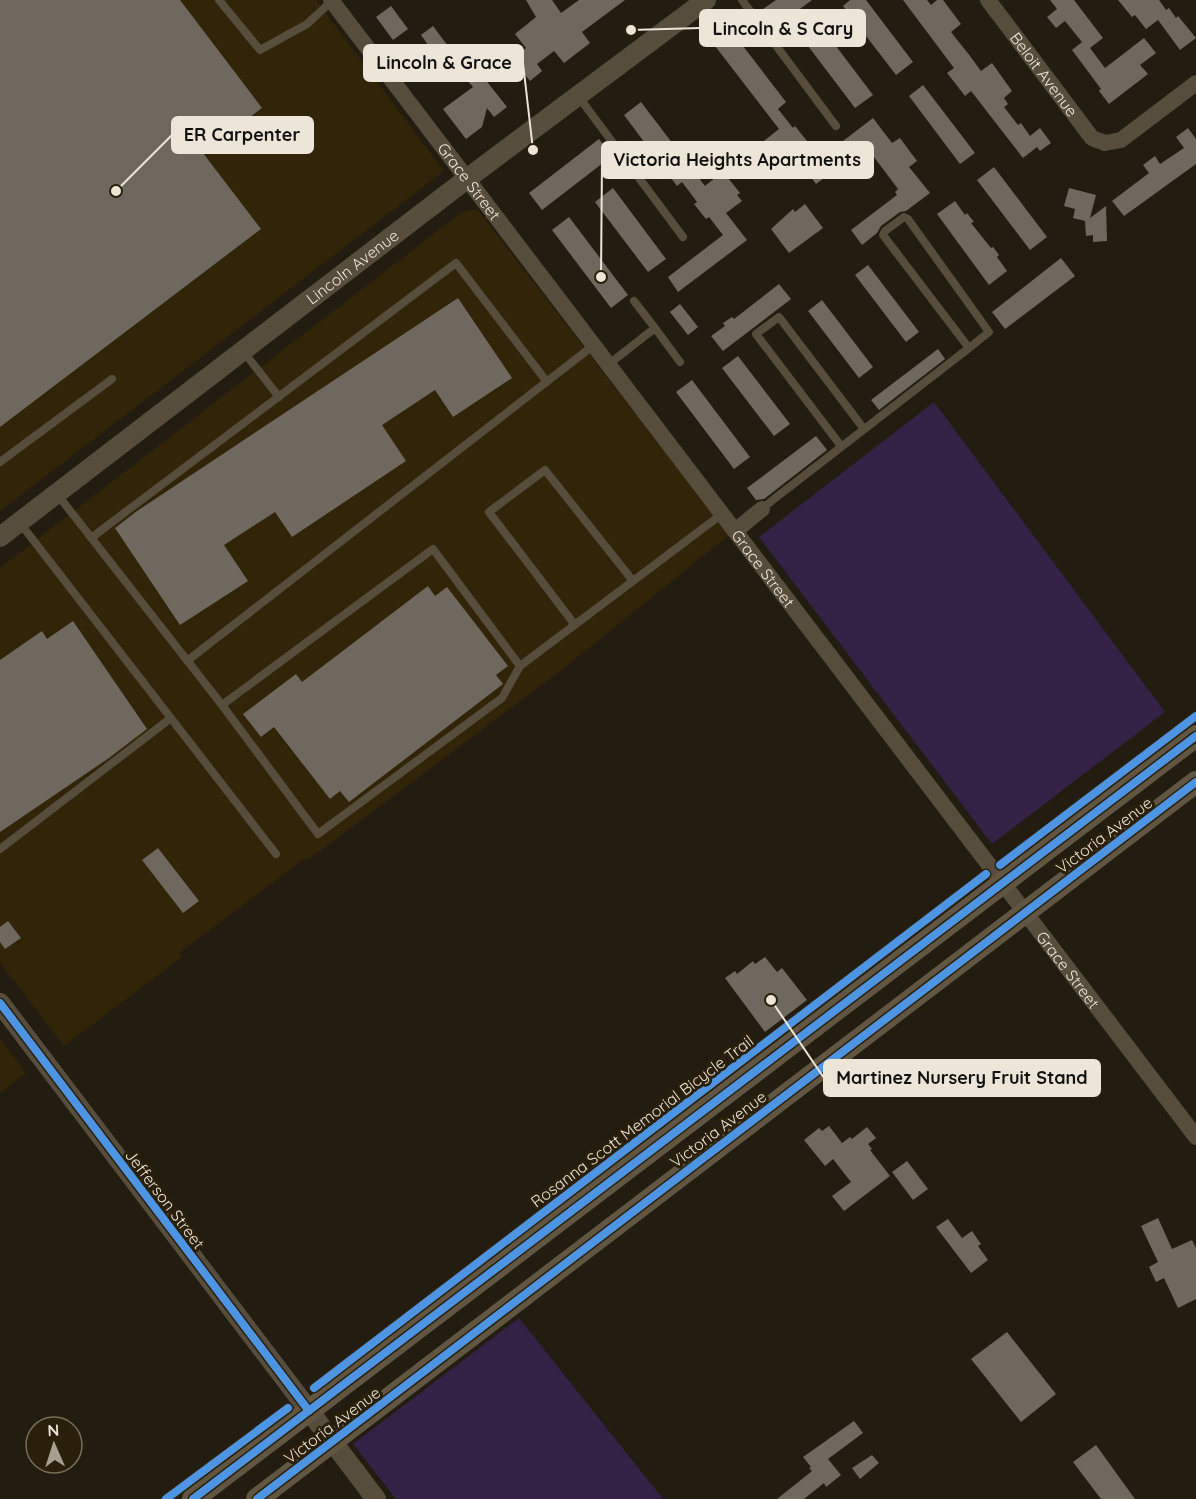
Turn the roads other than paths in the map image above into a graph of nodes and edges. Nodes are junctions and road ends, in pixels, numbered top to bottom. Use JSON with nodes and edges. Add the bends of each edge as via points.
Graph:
{"nodes":[{"id":1,"x":219,"y":0,"type":"edge"},
{"id":2,"x":332,"y":0,"type":"edge"},
{"id":3,"x":706,"y":0,"type":"edge"},
{"id":4,"x":742,"y":0,"type":"edge"},
{"id":5,"x":988,"y":0,"type":"edge"},
{"id":6,"x":1196,"y":83,"type":"edge"},
{"id":7,"x":578,"y":96,"type":"junction"},
{"id":8,"x":836,"y":126,"type":"dead end"},
{"id":9,"x":468,"y":178,"type":"junction"},
{"id":10,"x":683,"y":237,"type":"dead end"},
{"id":11,"x":634,"y":301,"type":"dead end"},
{"id":12,"x":655,"y":328,"type":"junction"},
{"id":13,"x":595,"y":345,"type":"junction"},
{"id":14,"x":969,"y":348,"type":"junction"},
{"id":15,"x":243,"y":351,"type":"junction"},
{"id":16,"x":680,"y":362,"type":"dead end"},
{"id":17,"x":609,"y":364,"type":"junction"},
{"id":18,"x":112,"y":378,"type":"dead end"},
{"id":19,"x":547,"y":382,"type":"junction"},
{"id":20,"x":279,"y":397,"type":"junction"},
{"id":21,"x":864,"y":429,"type":"junction"},
{"id":22,"x":841,"y":446,"type":"junction"},
{"id":23,"x":0,"y":462,"type":"edge"},
{"id":24,"x":56,"y":494,"type":"junction"},
{"id":25,"x":762,"y":508,"type":"joint"},
{"id":26,"x":722,"y":514,"type":"junction"},
{"id":27,"x":20,"y":522,"type":"junction"},
{"id":28,"x":735,"y":531,"type":"junction"},
{"id":29,"x":0,"y":537,"type":"edge"},
{"id":30,"x":91,"y":538,"type":"junction"},
{"id":31,"x":633,"y":581,"type":"junction"},
{"id":32,"x":575,"y":625,"type":"junction"},
{"id":33,"x":187,"y":661,"type":"junction"},
{"id":34,"x":520,"y":666,"type":"junction"},
{"id":35,"x":222,"y":705,"type":"junction"},
{"id":36,"x":171,"y":718,"type":"junction"},
{"id":37,"x":1196,"y":736,"type":"edge"},
{"id":38,"x":1196,"y":782,"type":"edge"},
{"id":39,"x":0,"y":849,"type":"edge"},
{"id":40,"x":276,"y":854,"type":"dead end"},
{"id":41,"x":1002,"y":883,"type":"junction"},
{"id":42,"x":1024,"y":913,"type":"junction"},
{"id":43,"x":0,"y":1003,"type":"edge"},
{"id":44,"x":1196,"y":1137,"type":"edge"},
{"id":45,"x":309,"y":1411,"type":"junction"},
{"id":46,"x":332,"y":1442,"type":"junction"},
{"id":47,"x":193,"y":1499,"type":"edge"},
{"id":48,"x":256,"y":1499,"type":"edge"},
{"id":49,"x":376,"y":1499,"type":"edge"}],
"edges":[{"from":1,"to":2,"type":"lane","via":[[260,50],[307,24]]},
{"from":2,"to":9,"type":"street","name":"Grace Street"},
{"from":3,"to":7,"type":"street","name":"Lincoln Avenue"},
{"from":4,"to":8,"type":"lane"},
{"from":5,"to":6,"type":"street","name":"Beloit Avenue","via":[[1092,138],[1105,143],[1121,140]]},
{"from":7,"to":9,"type":"street","name":"Lincoln Avenue"},
{"from":7,"to":10,"type":"lane"},
{"from":9,"to":13,"type":"street","name":"Grace Street"},
{"from":9,"to":15,"type":"street","name":"Lincoln Avenue"},
{"from":11,"to":12,"type":"lane"},
{"from":12,"to":16,"type":"lane"},
{"from":12,"to":17,"type":"lane"},
{"from":13,"to":17,"type":"street","name":"Grace Street"},
{"from":13,"to":19,"type":"lane"},
{"from":14,"to":14,"type":"lane","via":[[989,332],[904,217],[884,236]]},
{"from":14,"to":21,"type":"lane"},
{"from":15,"to":20,"type":"lane"},
{"from":15,"to":24,"type":"street","name":"Lincoln Avenue"},
{"from":17,"to":26,"type":"street","name":"Grace Street"},
{"from":18,"to":23,"type":"lane"},
{"from":19,"to":20,"type":"lane","via":[[456,263]]},
{"from":19,"to":33,"type":"lane"},
{"from":20,"to":30,"type":"lane"},
{"from":21,"to":22,"type":"lane"},
{"from":21,"to":22,"type":"lane","via":[[779,317],[756,334]]},
{"from":22,"to":25,"type":"lane"},
{"from":24,"to":27,"type":"street","name":"Lincoln Avenue"},
{"from":24,"to":30,"type":"lane"},
{"from":25,"to":28,"type":"street"},
{"from":26,"to":28,"type":"street","name":"Grace Street"},
{"from":26,"to":31,"type":"lane"},
{"from":27,"to":29,"type":"street","name":"Lincoln Avenue"},
{"from":27,"to":36,"type":"lane"},
{"from":28,"to":41,"type":"street","name":"Grace Street"},
{"from":30,"to":33,"type":"lane"},
{"from":31,"to":32,"type":"lane"},
{"from":31,"to":32,"type":"lane","via":[[545,470],[489,512]]},
{"from":32,"to":34,"type":"lane"},
{"from":33,"to":35,"type":"lane"},
{"from":34,"to":35,"type":"lane","via":[[433,549]]},
{"from":34,"to":35,"type":"lane","via":[[502,698],[318,834]]},
{"from":36,"to":39,"type":"lane"},
{"from":36,"to":40,"type":"lane"},
{"from":37,"to":41,"type":"main road","name":"Victoria Avenue"},
{"from":38,"to":42,"type":"main road","name":"Victoria Avenue"},
{"from":41,"to":42,"type":"street","name":"Grace Street"},
{"from":41,"to":45,"type":"main road","name":"Victoria Avenue"},
{"from":42,"to":44,"type":"street","name":"Grace Street"},
{"from":42,"to":46,"type":"main road","name":"Victoria Avenue"},
{"from":43,"to":45,"type":"street","name":"Jefferson Street"},
{"from":45,"to":46,"type":"street","name":"Jefferson Street"},
{"from":45,"to":47,"type":"main road","name":"Victoria Avenue"},
{"from":46,"to":48,"type":"main road","name":"Victoria Avenue"},
{"from":46,"to":49,"type":"street","name":"Jefferson Street"}]}
